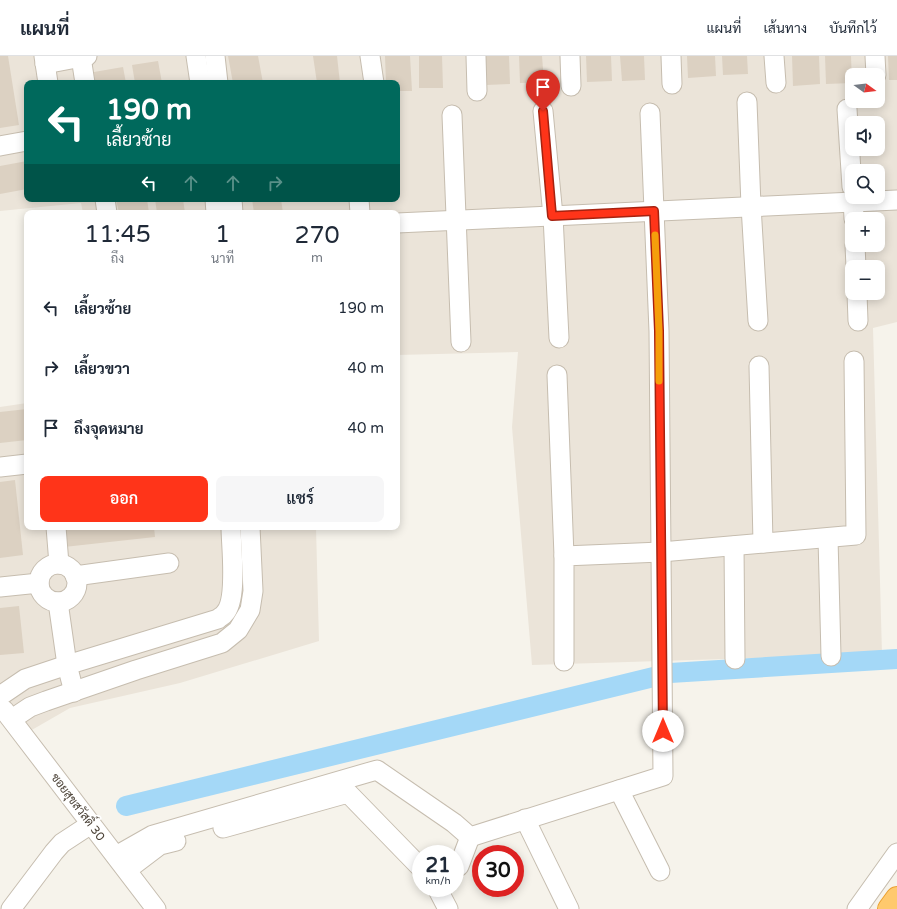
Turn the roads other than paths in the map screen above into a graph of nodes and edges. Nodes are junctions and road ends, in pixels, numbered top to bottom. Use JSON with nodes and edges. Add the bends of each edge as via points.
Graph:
{"nodes":[{"id":1,"x":196,"y":56,"type":"edge"},
{"id":2,"x":215,"y":56,"type":"edge"},
{"id":3,"x":370,"y":56,"type":"edge"},
{"id":4,"x":476,"y":56,"type":"edge"},
{"id":5,"x":570,"y":56,"type":"edge"},
{"id":6,"x":671,"y":56,"type":"edge"},
{"id":7,"x":774,"y":56,"type":"edge"},
{"id":8,"x":875,"y":56,"type":"edge"},
{"id":9,"x":84,"y":57,"type":"edge"},
{"id":10,"x":45,"y":60,"type":"edge"},
{"id":11,"x":876,"y":68,"type":"edge"},
{"id":12,"x":48,"y":80,"type":"edge"},
{"id":13,"x":85,"y":80,"type":"edge"},
{"id":14,"x":200,"y":80,"type":"edge"},
{"id":15,"x":218,"y":80,"type":"edge"},
{"id":16,"x":374,"y":80,"type":"edge"},
{"id":17,"x":776,"y":83,"type":"dead end"},
{"id":18,"x":672,"y":84,"type":"dead end"},
{"id":19,"x":571,"y":86,"type":"dead end"},
{"id":20,"x":477,"y":91,"type":"dead end"},
{"id":21,"x":747,"y":102,"type":"dead end"},
{"id":22,"x":847,"y":108,"type":"dead end"},
{"id":23,"x":543,"y":111,"type":"dead end"},
{"id":24,"x":650,"y":113,"type":"dead end"},
{"id":25,"x":452,"y":115,"type":"dead end"},
{"id":26,"x":24,"y":142,"type":"edge"},
{"id":27,"x":0,"y":146,"type":"edge"},
{"id":28,"x":851,"y":164,"type":"edge"},
{"id":29,"x":885,"y":200,"type":"edge"},
{"id":30,"x":897,"y":200,"type":"edge"},
{"id":31,"x":845,"y":201,"type":"edge"},
{"id":32,"x":751,"y":206,"type":"junction"},
{"id":33,"x":654,"y":211,"type":"junction"},
{"id":34,"x":552,"y":216,"type":"junction"},
{"id":35,"x":455,"y":220,"type":"junction"},
{"id":36,"x":400,"y":223,"type":"edge"},
{"id":37,"x":857,"y":300,"type":"edge"},
{"id":38,"x":758,"y":321,"type":"dead end"},
{"id":39,"x":858,"y":321,"type":"dead end"},
{"id":40,"x":559,"y":338,"type":"dead end"},
{"id":41,"x":461,"y":342,"type":"dead end"},
{"id":42,"x":854,"y":362,"type":"dead end"},
{"id":43,"x":759,"y":366,"type":"dead end"},
{"id":44,"x":557,"y":375,"type":"dead end"},
{"id":45,"x":24,"y":464,"type":"edge"},
{"id":46,"x":0,"y":467,"type":"edge"},
{"id":47,"x":56,"y":530,"type":"edge"},
{"id":48,"x":230,"y":530,"type":"edge"},
{"id":49,"x":250,"y":530,"type":"edge"},
{"id":50,"x":828,"y":538,"type":"junction"},
{"id":51,"x":763,"y":543,"type":"junction"},
{"id":52,"x":734,"y":546,"type":"junction"},
{"id":53,"x":661,"y":552,"type":"junction"},
{"id":54,"x":564,"y":556,"type":"junction"},
{"id":55,"x":169,"y":563,"type":"dead end"},
{"id":56,"x":59,"y":564,"type":"junction"},
{"id":57,"x":75,"y":576,"type":"junction"},
{"id":58,"x":39,"y":583,"type":"junction"},
{"id":59,"x":0,"y":587,"type":"edge"},
{"id":60,"x":58,"y":602,"type":"junction"},
{"id":61,"x":831,"y":656,"type":"dead end"},
{"id":62,"x":735,"y":660,"type":"dead end"},
{"id":63,"x":564,"y":661,"type":"dead end"},
{"id":64,"x":67,"y":665,"type":"junction"},
{"id":65,"x":74,"y":692,"type":"junction"},
{"id":66,"x":0,"y":696,"type":"edge"},
{"id":67,"x":6,"y":712,"type":"edge"},
{"id":68,"x":619,"y":790,"type":"junction"},
{"id":69,"x":525,"y":819,"type":"junction"},
{"id":70,"x":91,"y":824,"type":"junction"},
{"id":71,"x":470,"y":836,"type":"junction"},
{"id":72,"x":897,"y":852,"type":"edge"},
{"id":73,"x":464,"y":854,"type":"edge"},
{"id":74,"x":412,"y":859,"type":"edge"},
{"id":75,"x":121,"y":863,"type":"junction"},
{"id":76,"x":660,"y":871,"type":"dead end"},
{"id":77,"x":442,"y":897,"type":"edge"},
{"id":78,"x":897,"y":898,"type":"edge"},
{"id":79,"x":11,"y":909,"type":"edge"},
{"id":80,"x":156,"y":909,"type":"edge"},
{"id":81,"x":448,"y":909,"type":"edge"},
{"id":82,"x":569,"y":909,"type":"edge"},
{"id":83,"x":857,"y":909,"type":"edge"},
{"id":84,"x":889,"y":909,"type":"edge"}],
"edges":[{"from":1,"to":14,"type":"street"},
{"from":2,"to":15,"type":"street"},
{"from":3,"to":16,"type":"street"},
{"from":4,"to":20,"type":"street"},
{"from":5,"to":19,"type":"street"},
{"from":6,"to":18,"type":"street"},
{"from":7,"to":17,"type":"street"},
{"from":8,"to":11,"type":"street"},
{"from":9,"to":10,"type":"street"},
{"from":9,"to":13,"type":"street"},
{"from":10,"to":12,"type":"street"},
{"from":21,"to":32,"type":"street"},
{"from":22,"to":28,"type":"street"},
{"from":23,"to":34,"type":"street"},
{"from":24,"to":33,"type":"street"},
{"from":25,"to":35,"type":"street"},
{"from":26,"to":27,"type":"street"},
{"from":29,"to":30,"type":"street"},
{"from":31,"to":32,"type":"street"},
{"from":32,"to":33,"type":"street"},
{"from":32,"to":38,"type":"street"},
{"from":33,"to":34,"type":"street"},
{"from":33,"to":53,"type":"street","via":[[659,331]]},
{"from":34,"to":35,"type":"street"},
{"from":34,"to":40,"type":"street"},
{"from":35,"to":36,"type":"street"},
{"from":35,"to":41,"type":"street"},
{"from":37,"to":39,"type":"street"},
{"from":42,"to":50,"type":"street","via":[[856,535]]},
{"from":43,"to":51,"type":"street"},
{"from":44,"to":54,"type":"street"},
{"from":45,"to":46,"type":"street"},
{"from":47,"to":56,"type":"street"},
{"from":48,"to":64,"type":"street","via":[[233,583],[232,600],[226,613],[206,623]]},
{"from":49,"to":65,"type":"street","via":[[253,591],[250,610],[238,630],[222,643]]},
{"from":50,"to":51,"type":"street"},
{"from":50,"to":61,"type":"street"},
{"from":51,"to":52,"type":"street"},
{"from":52,"to":53,"type":"street"},
{"from":52,"to":62,"type":"street"},
{"from":53,"to":54,"type":"street"},
{"from":53,"to":68,"type":"street","via":[[663,776]]},
{"from":54,"to":63,"type":"street"},
{"from":55,"to":57,"type":"street"},
{"from":56,"to":57,"type":"street","via":[[72,570]]},
{"from":56,"to":58,"type":"street","via":[[45,569]]},
{"from":57,"to":60,"type":"street","via":[[75,590],[71,596]]},
{"from":58,"to":59,"type":"street"},
{"from":58,"to":60,"type":"street","via":[[44,596]]},
{"from":60,"to":64,"type":"street"},
{"from":64,"to":65,"type":"street"},
{"from":64,"to":66,"type":"street","via":[[26,679]]},
{"from":65,"to":67,"type":"street"},
{"from":67,"to":70,"type":"street","name":"ซอยสุขสวัสดิ์ 30"},
{"from":68,"to":69,"type":"street"},
{"from":68,"to":76,"type":"street"},
{"from":69,"to":71,"type":"street"},
{"from":69,"to":82,"type":"street"},
{"from":70,"to":75,"type":"street","name":"ซอยสุขสวัสดิ์ 30"},
{"from":70,"to":79,"type":"street","via":[[62,843]]},
{"from":71,"to":73,"type":"street"},
{"from":71,"to":75,"type":"street","via":[[377,770],[153,835]]},
{"from":72,"to":83,"type":"street"},
{"from":74,"to":75,"type":"street","via":[[348,793],[160,845]]},
{"from":75,"to":80,"type":"street","name":"ซอยสุขสวัสดิ์ 30"},
{"from":77,"to":81,"type":"street"},
{"from":78,"to":84,"type":"highway"}]}
